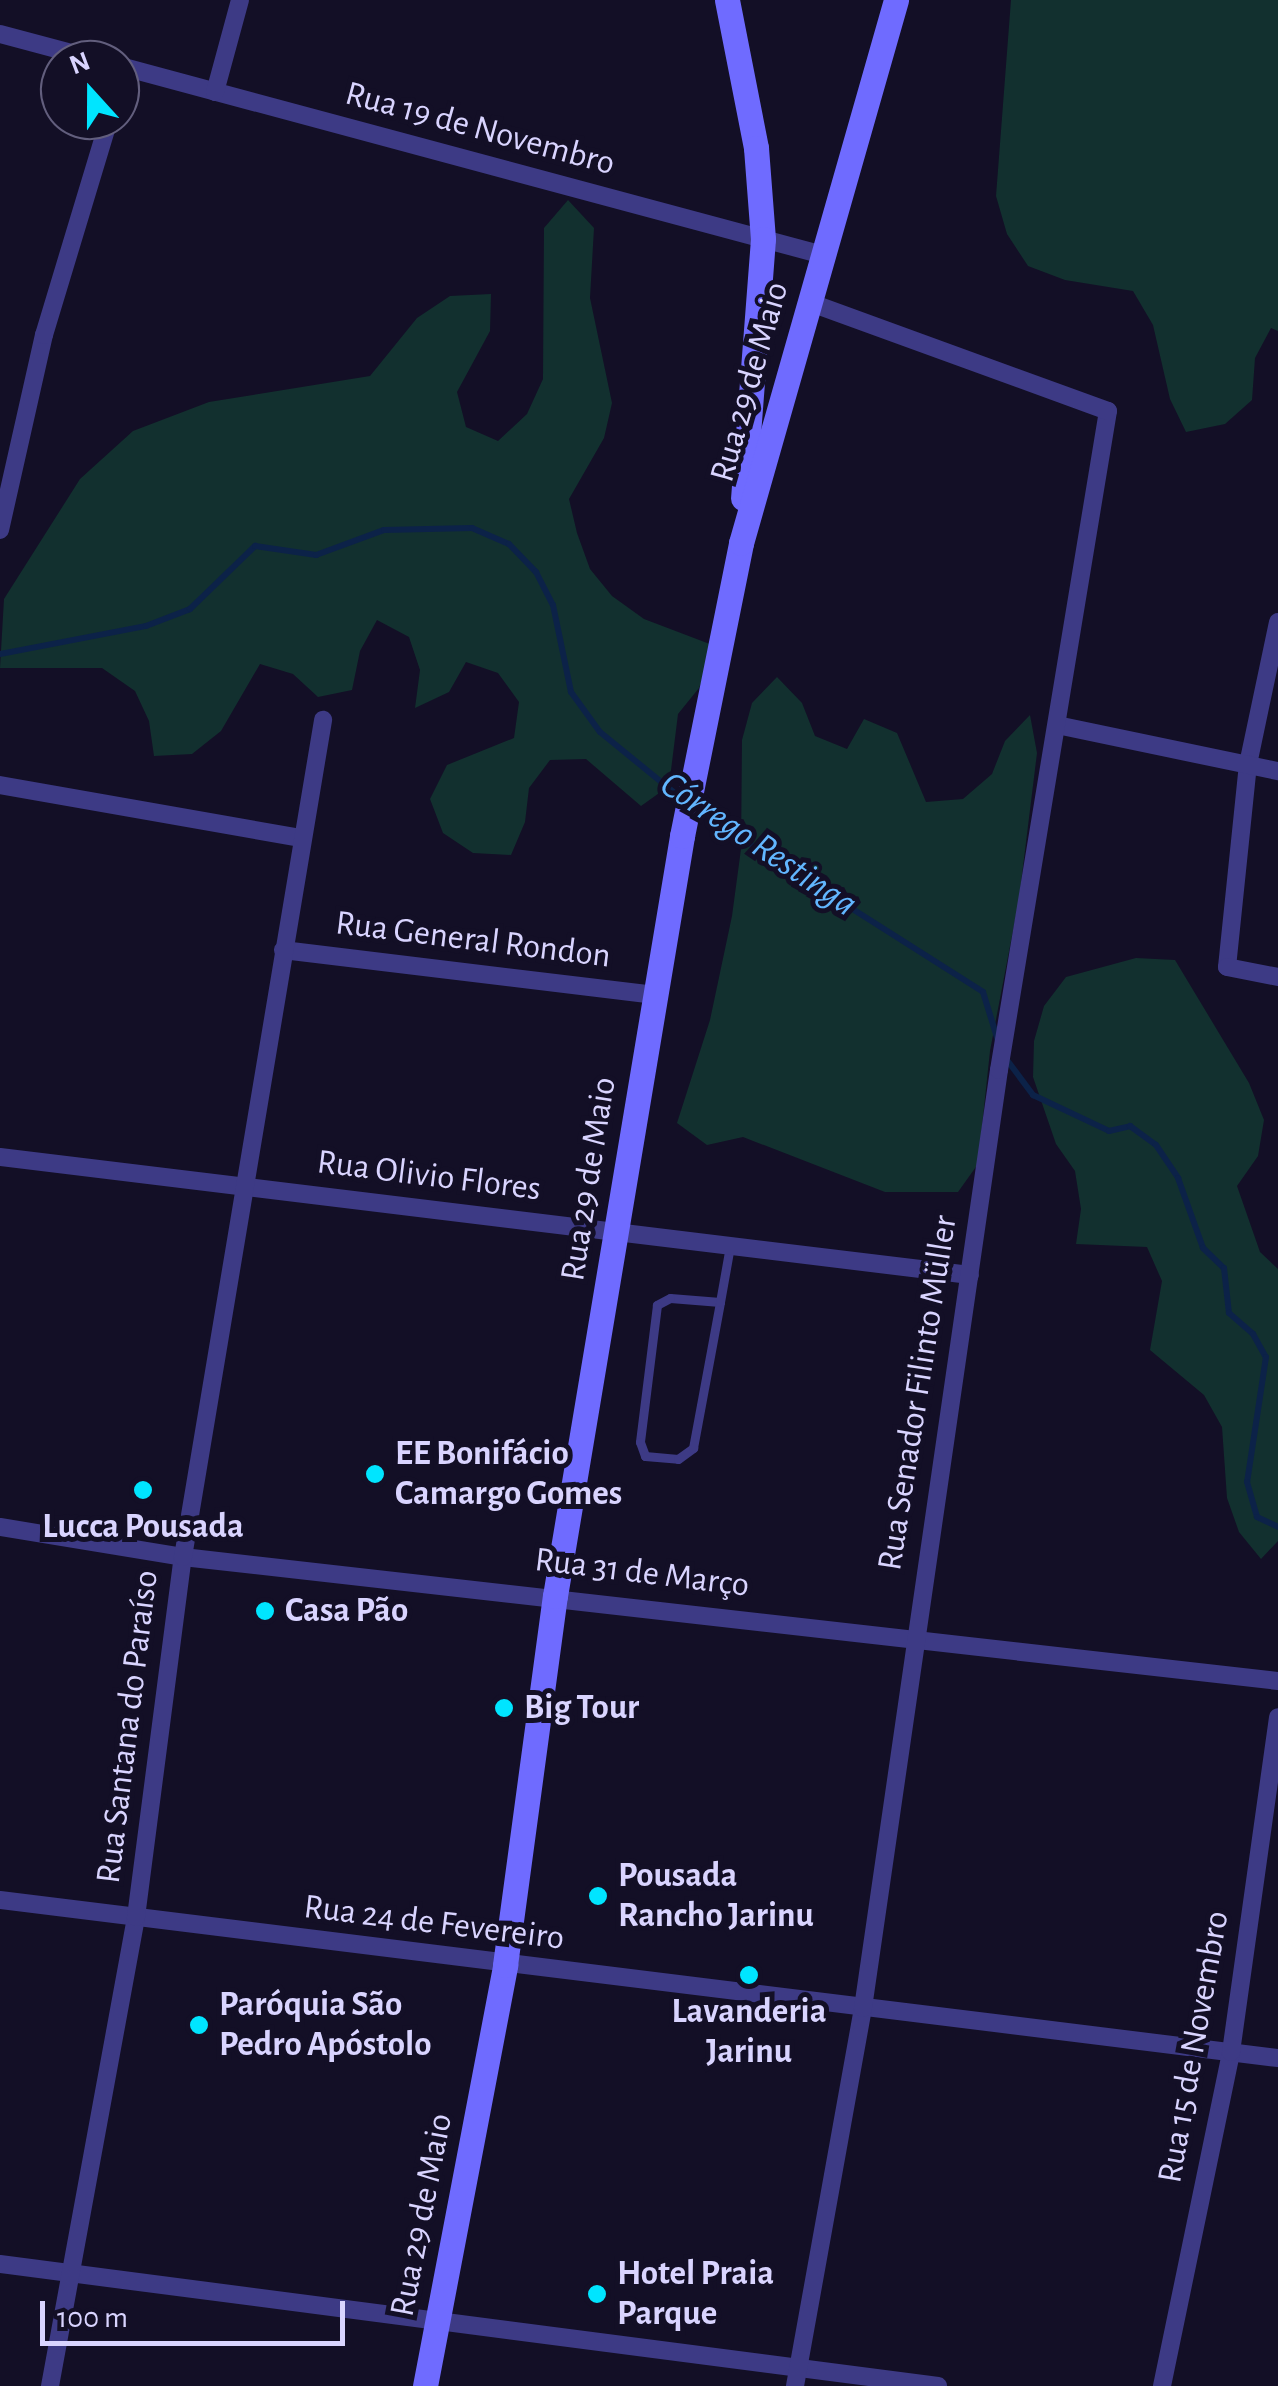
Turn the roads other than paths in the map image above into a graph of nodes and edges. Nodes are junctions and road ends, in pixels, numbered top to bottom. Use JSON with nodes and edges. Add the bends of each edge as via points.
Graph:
{"nodes":[{"id":1,"x":240,"y":0,"type":"edge"},
{"id":2,"x":727,"y":0,"type":"edge"},
{"id":3,"x":896,"y":0,"type":"edge"},
{"id":4,"x":0,"y":34,"type":"edge"},
{"id":5,"x":40,"y":45,"type":"edge"},
{"id":6,"x":140,"y":77,"type":"edge"},
{"id":7,"x":214,"y":92,"type":"junction"},
{"id":8,"x":104,"y":140,"type":"edge"},
{"id":9,"x":763,"y":239,"type":"junction"},
{"id":10,"x":822,"y":255,"type":"junction"},
{"id":11,"x":809,"y":302,"type":"junction"},
{"id":12,"x":0,"y":530,"type":"edge"},
{"id":13,"x":741,"y":543,"type":"junction"},
{"id":14,"x":1278,"y":623,"type":"edge"},
{"id":15,"x":323,"y":720,"type":"dead end"},
{"id":16,"x":1057,"y":725,"type":"junction"},
{"id":17,"x":1248,"y":764,"type":"junction"},
{"id":18,"x":1278,"y":770,"type":"edge"},
{"id":19,"x":0,"y":784,"type":"edge"},
{"id":20,"x":301,"y":838,"type":"junction"},
{"id":21,"x":283,"y":950,"type":"junction"},
{"id":22,"x":1278,"y":976,"type":"edge"},
{"id":23,"x":655,"y":994,"type":"junction"},
{"id":24,"x":0,"y":1157,"type":"edge"},
{"id":25,"x":244,"y":1186,"type":"junction"},
{"id":26,"x":616,"y":1232,"type":"junction"},
{"id":27,"x":730,"y":1246,"type":"junction"},
{"id":28,"x":970,"y":1275,"type":"junction"},
{"id":29,"x":720,"y":1302,"type":"junction"},
{"id":30,"x":0,"y":1527,"type":"edge"},
{"id":31,"x":183,"y":1557,"type":"junction"},
{"id":32,"x":555,"y":1596,"type":"junction"},
{"id":33,"x":912,"y":1638,"type":"junction"},
{"id":34,"x":1278,"y":1680,"type":"edge"},
{"id":35,"x":1278,"y":1717,"type":"edge"},
{"id":36,"x":0,"y":1900,"type":"edge"},
{"id":37,"x":136,"y":1917,"type":"junction"},
{"id":38,"x":506,"y":1965,"type":"junction"},
{"id":39,"x":863,"y":2008,"type":"junction"},
{"id":40,"x":1231,"y":2052,"type":"junction"},
{"id":41,"x":1278,"y":2058,"type":"edge"},
{"id":42,"x":0,"y":2264,"type":"edge"},
{"id":43,"x":70,"y":2272,"type":"junction"},
{"id":44,"x":437,"y":2320,"type":"junction"},
{"id":45,"x":797,"y":2378,"type":"edge"},
{"id":46,"x":50,"y":2386,"type":"edge"},
{"id":47,"x":426,"y":2386,"type":"edge"},
{"id":48,"x":938,"y":2386,"type":"edge"},
{"id":49,"x":1162,"y":2386,"type":"edge"}],
"edges":[{"from":1,"to":7,"type":"street"},
{"from":2,"to":9,"type":"main road","via":[[756,148]]},
{"from":3,"to":10,"type":"main road","name":"Rua 29 de Maio"},
{"from":4,"to":5,"type":"street"},
{"from":6,"to":7,"type":"street","name":"Rua 19 de Novembro"},
{"from":7,"to":9,"type":"street","name":"Rua 19 de Novembro"},
{"from":8,"to":12,"type":"street","via":[[44,335]]},
{"from":9,"to":10,"type":"street","name":"Rua 19 de Novembro"},
{"from":9,"to":13,"type":"main road"},
{"from":10,"to":11,"type":"main road","name":"Rua 29 de Maio"},
{"from":11,"to":13,"type":"main road","name":"Rua 29 de Maio"},
{"from":11,"to":16,"type":"street","name":"Rua Senador Filinto Müller","via":[[1108,411]]},
{"from":13,"to":23,"type":"main road","name":"Rua 29 de Maio"},
{"from":14,"to":17,"type":"street"},
{"from":15,"to":20,"type":"street","name":"Rua Santana do Paraíso"},
{"from":16,"to":17,"type":"street"},
{"from":16,"to":28,"type":"street","name":"Rua Senador Filinto Müller"},
{"from":17,"to":18,"type":"street"},
{"from":17,"to":22,"type":"street","via":[[1228,968]]},
{"from":19,"to":20,"type":"street"},
{"from":20,"to":21,"type":"street","name":"Rua Santana do Paraíso"},
{"from":21,"to":23,"type":"street","name":"Rua General Rondon"},
{"from":21,"to":25,"type":"street","name":"Rua Santana do Paraíso"},
{"from":23,"to":26,"type":"main road","name":"Rua 29 de Maio"},
{"from":24,"to":25,"type":"street","name":"Rua Olivio Flores"},
{"from":25,"to":26,"type":"street","name":"Rua Olivio Flores"},
{"from":25,"to":31,"type":"street","name":"Rua Santana do Paraíso"},
{"from":26,"to":27,"type":"street","name":"Rua Olivio Flores"},
{"from":26,"to":32,"type":"main road","name":"Rua 29 de Maio"},
{"from":27,"to":28,"type":"street","name":"Rua Olivio Flores"},
{"from":27,"to":29,"type":"lane"},
{"from":28,"to":33,"type":"street","name":"Rua Senador Filinto Müller"},
{"from":29,"to":29,"type":"lane","via":[[693,1448],[688,1457],[646,1456],[640,1442],[657,1305],[670,1298]]},
{"from":30,"to":31,"type":"street","name":"Rua 31 de Março"},
{"from":31,"to":32,"type":"street","name":"Rua 31 de Março"},
{"from":31,"to":37,"type":"street","name":"Rua Santana do Paraíso"},
{"from":32,"to":33,"type":"street","name":"Rua 31 de Março"},
{"from":32,"to":38,"type":"main road","name":"Rua 29 de Maio"},
{"from":33,"to":34,"type":"street","name":"Rua 31 de Março"},
{"from":33,"to":39,"type":"street","name":"Rua Senador Filinto Müller"},
{"from":35,"to":40,"type":"street","name":"Rua 15 de Novembro"},
{"from":36,"to":37,"type":"street","name":"Rua 24 de Fevereiro"},
{"from":37,"to":38,"type":"street","name":"Rua 24 de Fevereiro"},
{"from":37,"to":43,"type":"street","name":"Rua Santana do Paraíso"},
{"from":38,"to":39,"type":"street","name":"Rua 24 de Fevereiro"},
{"from":38,"to":44,"type":"main road","name":"Rua 29 de Maio"},
{"from":39,"to":40,"type":"street","name":"Rua 24 de Fevereiro"},
{"from":39,"to":45,"type":"street","name":"Rua Senador Filinto Müller"},
{"from":40,"to":41,"type":"street","name":"Rua 24 de Fevereiro"},
{"from":40,"to":49,"type":"street","name":"Rua 15 de Novembro"},
{"from":42,"to":43,"type":"street"},
{"from":43,"to":44,"type":"street"},
{"from":43,"to":46,"type":"street","name":"Rua Santana do Paraíso"},
{"from":44,"to":45,"type":"street"},
{"from":44,"to":47,"type":"main road","name":"Rua 29 de Maio"},
{"from":45,"to":48,"type":"street"}]}
